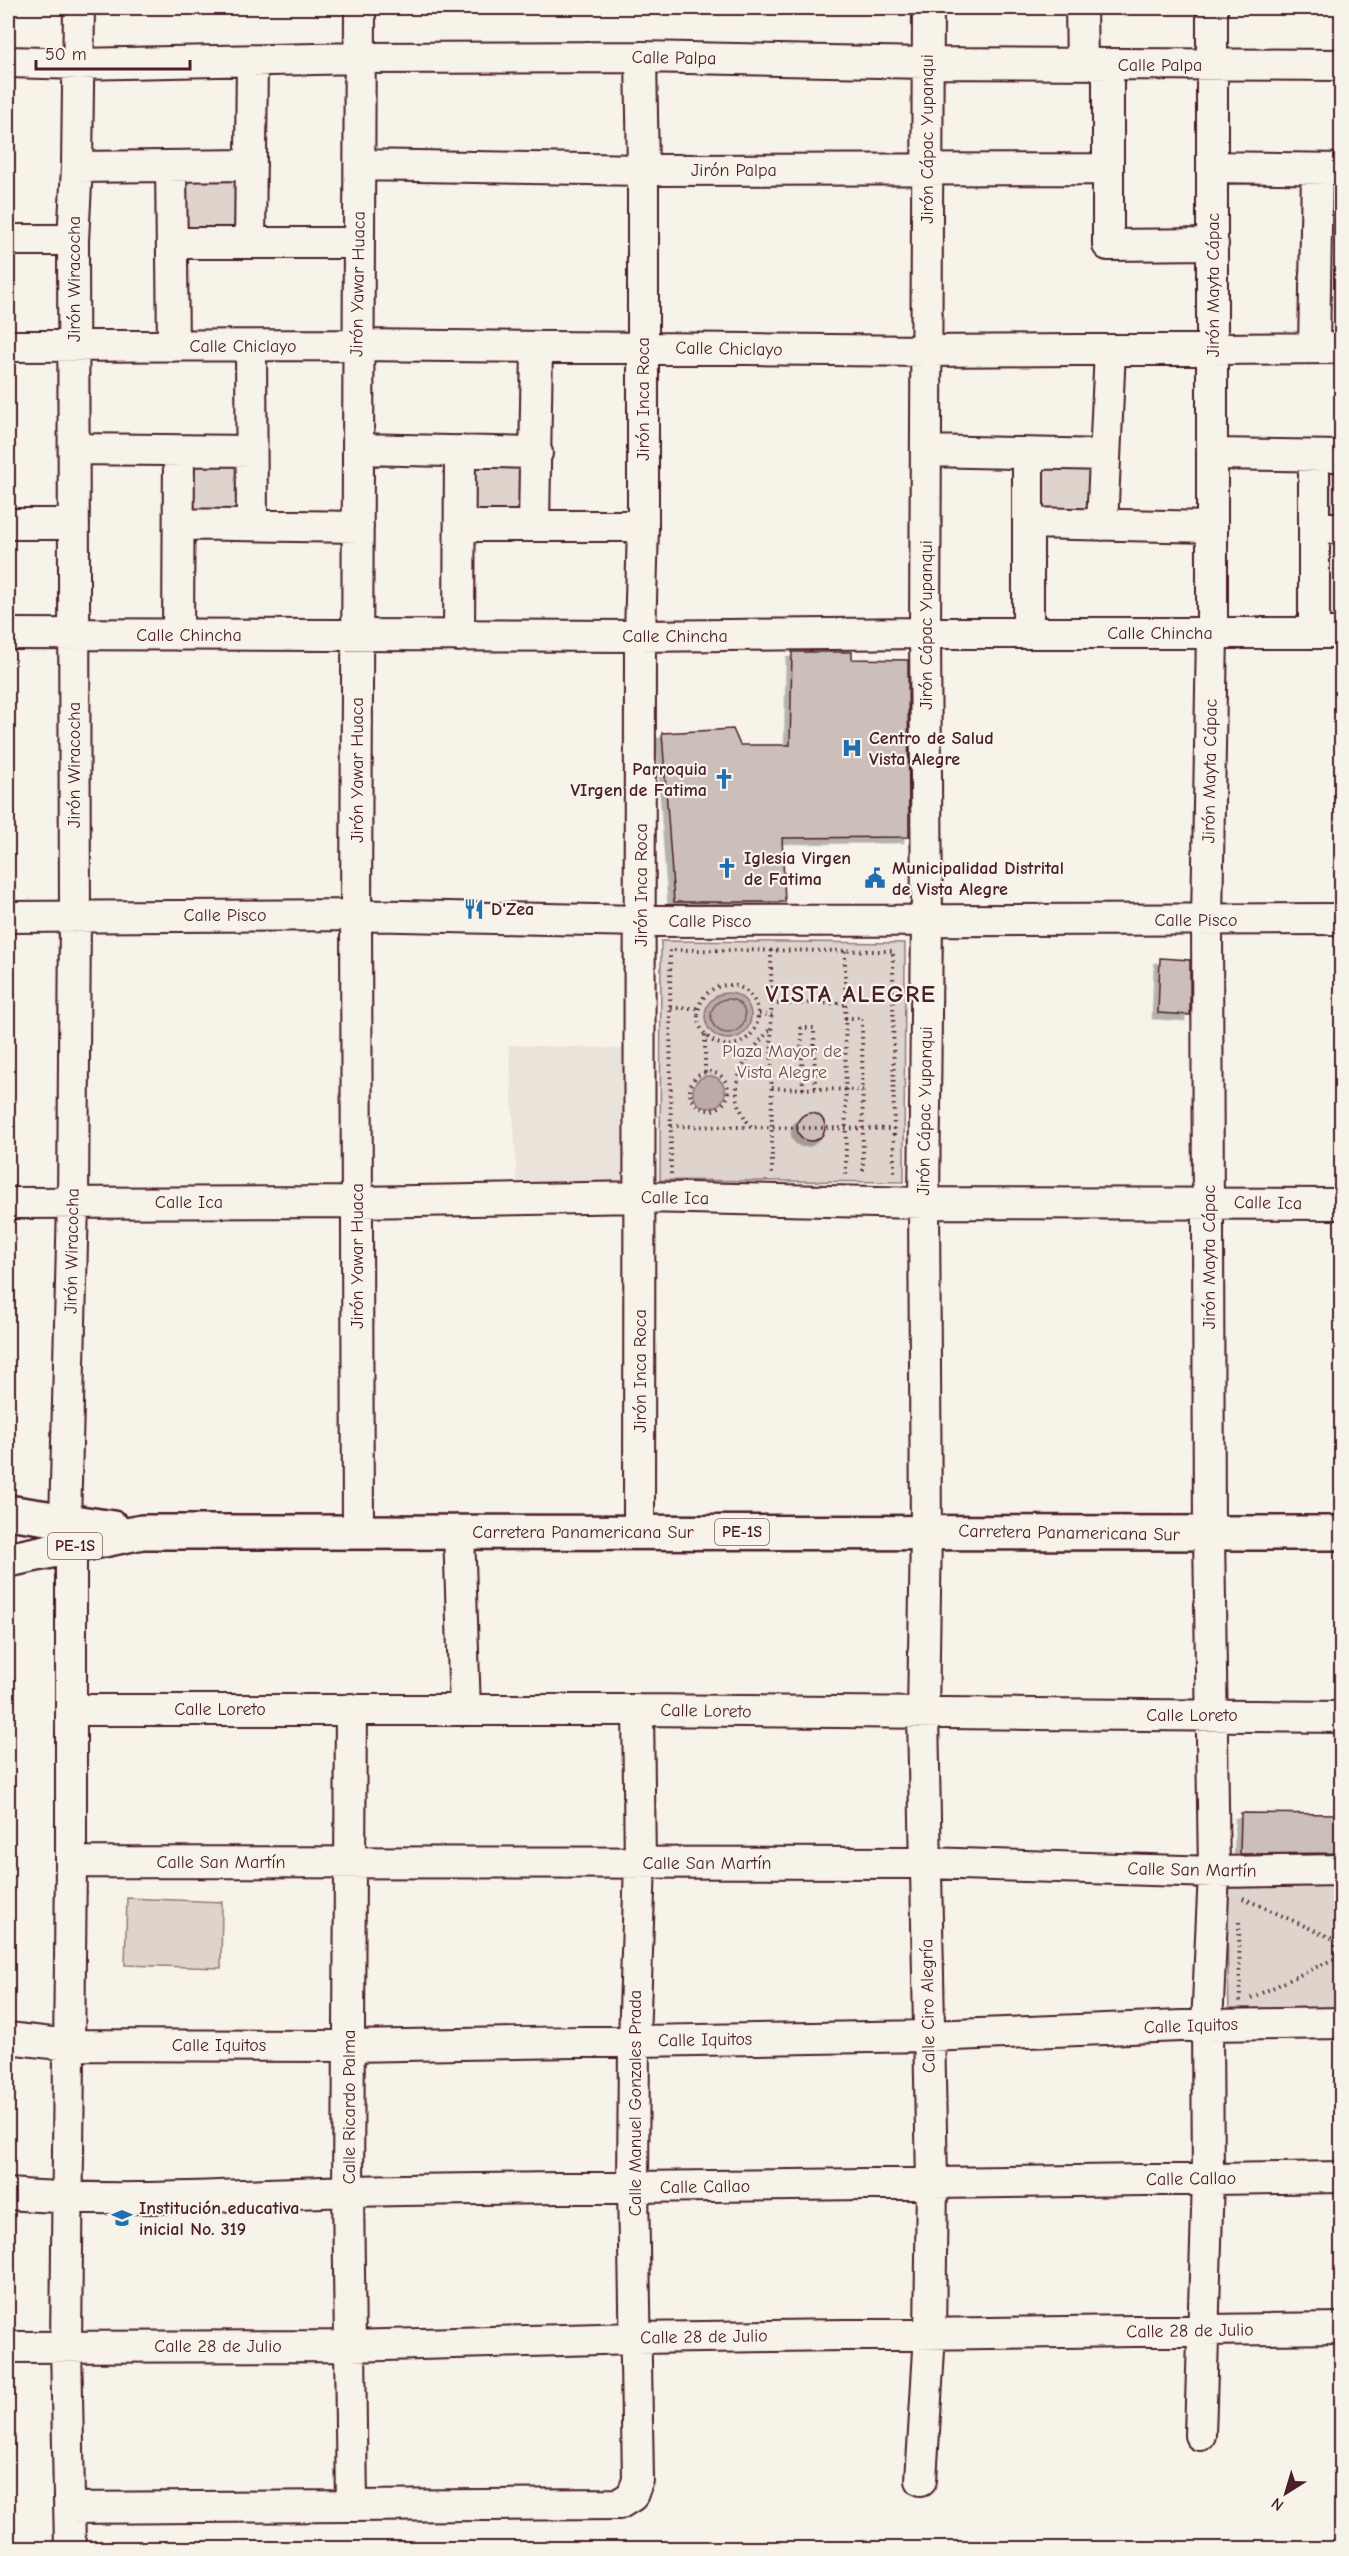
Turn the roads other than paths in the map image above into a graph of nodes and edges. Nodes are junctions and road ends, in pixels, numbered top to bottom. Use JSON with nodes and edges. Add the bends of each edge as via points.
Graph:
{"nodes":[{"id":1,"x":79,"y":8,"type":"edge"},
{"id":2,"x":360,"y":8,"type":"edge"},
{"id":3,"x":928,"y":8,"type":"edge"},
{"id":4,"x":1081,"y":8,"type":"edge"},
{"id":5,"x":1212,"y":8,"type":"edge"},
{"id":6,"x":640,"y":57,"type":"junction"},
{"id":7,"x":361,"y":58,"type":"junction"},
{"id":8,"x":8,"y":62,"type":"edge"},
{"id":9,"x":252,"y":62,"type":"junction"},
{"id":10,"x":927,"y":63,"type":"junction"},
{"id":11,"x":79,"y":64,"type":"junction"},
{"id":12,"x":1095,"y":64,"type":"junction"},
{"id":13,"x":1212,"y":65,"type":"junction"},
{"id":14,"x":1341,"y":65,"type":"edge"},
{"id":15,"x":251,"y":165,"type":"junction"},
{"id":16,"x":360,"y":165,"type":"junction"},
{"id":17,"x":77,"y":166,"type":"junction"},
{"id":18,"x":171,"y":167,"type":"junction"},
{"id":19,"x":1212,"y":167,"type":"junction"},
{"id":20,"x":1108,"y":169,"type":"junction"},
{"id":21,"x":1329,"y":169,"type":"edge"},
{"id":22,"x":643,"y":170,"type":"junction"},
{"id":23,"x":927,"y":171,"type":"junction"},
{"id":24,"x":8,"y":240,"type":"edge"},
{"id":25,"x":73,"y":240,"type":"junction"},
{"id":26,"x":172,"y":243,"type":"junction"},
{"id":27,"x":250,"y":243,"type":"junction"},
{"id":28,"x":358,"y":243,"type":"junction"},
{"id":29,"x":1213,"y":244,"type":"junction"},
{"id":30,"x":1329,"y":246,"type":"edge"},
{"id":31,"x":357,"y":345,"type":"junction"},
{"id":32,"x":8,"y":346,"type":"edge"},
{"id":33,"x":74,"y":346,"type":"junction"},
{"id":34,"x":173,"y":346,"type":"junction"},
{"id":35,"x":251,"y":346,"type":"junction"},
{"id":36,"x":537,"y":347,"type":"junction"},
{"id":37,"x":642,"y":348,"type":"junction"},
{"id":38,"x":1328,"y":348,"type":"edge"},
{"id":39,"x":1213,"y":349,"type":"junction"},
{"id":40,"x":1110,"y":350,"type":"junction"},
{"id":41,"x":928,"y":351,"type":"junction"},
{"id":42,"x":74,"y":449,"type":"junction"},
{"id":43,"x":358,"y":449,"type":"junction"},
{"id":44,"x":179,"y":451,"type":"junction"},
{"id":45,"x":251,"y":451,"type":"junction"},
{"id":46,"x":460,"y":451,"type":"junction"},
{"id":47,"x":927,"y":451,"type":"junction"},
{"id":48,"x":537,"y":453,"type":"junction"},
{"id":49,"x":1212,"y":454,"type":"junction"},
{"id":50,"x":1028,"y":455,"type":"junction"},
{"id":51,"x":1106,"y":455,"type":"junction"},
{"id":52,"x":1328,"y":456,"type":"edge"},
{"id":53,"x":8,"y":524,"type":"edge"},
{"id":54,"x":74,"y":524,"type":"junction"},
{"id":55,"x":179,"y":524,"type":"junction"},
{"id":56,"x":1029,"y":524,"type":"junction"},
{"id":57,"x":252,"y":525,"type":"junction"},
{"id":58,"x":534,"y":525,"type":"junction"},
{"id":59,"x":1102,"y":525,"type":"junction"},
{"id":60,"x":460,"y":526,"type":"junction"},
{"id":61,"x":643,"y":526,"type":"junction"},
{"id":62,"x":358,"y":527,"type":"junction"},
{"id":63,"x":1212,"y":527,"type":"junction"},
{"id":64,"x":1328,"y":527,"type":"edge"},
{"id":65,"x":925,"y":633,"type":"junction"},
{"id":66,"x":1028,"y":633,"type":"junction"},
{"id":67,"x":1212,"y":633,"type":"junction"},
{"id":68,"x":1328,"y":633,"type":"edge"},
{"id":69,"x":8,"y":634,"type":"edge"},
{"id":70,"x":73,"y":634,"type":"junction"},
{"id":71,"x":178,"y":635,"type":"junction"},
{"id":72,"x":358,"y":636,"type":"junction"},
{"id":73,"x":459,"y":636,"type":"junction"},
{"id":74,"x":640,"y":636,"type":"junction"},
{"id":75,"x":75,"y":915,"type":"junction"},
{"id":76,"x":357,"y":915,"type":"junction"},
{"id":77,"x":8,"y":916,"type":"edge"},
{"id":78,"x":1341,"y":919,"type":"edge"},
{"id":79,"x":1207,"y":920,"type":"junction"},
{"id":80,"x":641,"y":921,"type":"junction"},
{"id":81,"x":927,"y":921,"type":"junction"},
{"id":82,"x":641,"y":1197,"type":"junction"},
{"id":83,"x":357,"y":1202,"type":"junction"},
{"id":84,"x":8,"y":1203,"type":"edge"},
{"id":85,"x":73,"y":1203,"type":"junction"},
{"id":86,"x":924,"y":1203,"type":"junction"},
{"id":87,"x":1209,"y":1203,"type":"junction"},
{"id":88,"x":1341,"y":1204,"type":"edge"},
{"id":89,"x":8,"y":1512,"type":"edge"},
{"id":90,"x":926,"y":1531,"type":"junction"},
{"id":91,"x":358,"y":1532,"type":"junction"},
{"id":92,"x":459,"y":1532,"type":"junction"},
{"id":93,"x":639,"y":1532,"type":"junction"},
{"id":94,"x":1341,"y":1533,"type":"edge"},
{"id":95,"x":1209,"y":1534,"type":"junction"},
{"id":96,"x":68,"y":1535,"type":"junction"},
{"id":97,"x":8,"y":1560,"type":"edge"},
{"id":98,"x":351,"y":1709,"type":"junction"},
{"id":99,"x":71,"y":1710,"type":"junction"},
{"id":100,"x":465,"y":1710,"type":"junction"},
{"id":101,"x":638,"y":1710,"type":"junction"},
{"id":102,"x":923,"y":1714,"type":"junction"},
{"id":103,"x":1211,"y":1715,"type":"junction"},
{"id":104,"x":1341,"y":1717,"type":"edge"},
{"id":105,"x":71,"y":1862,"type":"junction"},
{"id":106,"x":349,"y":1862,"type":"junction"},
{"id":107,"x":640,"y":1863,"type":"junction"},
{"id":108,"x":926,"y":1863,"type":"junction"},
{"id":109,"x":1341,"y":1870,"type":"edge"},
{"id":110,"x":1214,"y":1872,"type":"junction"},
{"id":111,"x":1341,"y":2023,"type":"edge"},
{"id":112,"x":1207,"y":2025,"type":"junction"},
{"id":113,"x":928,"y":2036,"type":"junction"},
{"id":114,"x":8,"y":2038,"type":"edge"},
{"id":115,"x":634,"y":2041,"type":"junction"},
{"id":116,"x":69,"y":2044,"type":"junction"},
{"id":117,"x":349,"y":2046,"type":"junction"},
{"id":118,"x":1341,"y":2177,"type":"edge"},
{"id":119,"x":1208,"y":2179,"type":"junction"},
{"id":120,"x":932,"y":2183,"type":"junction"},
{"id":121,"x":633,"y":2188,"type":"junction"},
{"id":122,"x":348,"y":2190,"type":"junction"},
{"id":123,"x":8,"y":2194,"type":"edge"},
{"id":124,"x":68,"y":2199,"type":"junction"},
{"id":125,"x":1341,"y":2328,"type":"edge"},
{"id":126,"x":1204,"y":2331,"type":"junction"},
{"id":127,"x":930,"y":2334,"type":"junction"},
{"id":128,"x":636,"y":2338,"type":"junction"},
{"id":129,"x":66,"y":2345,"type":"junction"},
{"id":130,"x":350,"y":2346,"type":"junction"},
{"id":131,"x":8,"y":2347,"type":"edge"},
{"id":132,"x":1200,"y":2436,"type":"dead end"},
{"id":133,"x":921,"y":2481,"type":"dead end"},
{"id":134,"x":352,"y":2505,"type":"junction"},
{"id":135,"x":69,"y":2508,"type":"junction"},
{"id":136,"x":70,"y":2548,"type":"edge"}],
"edges":[{"from":1,"to":11,"type":"street","name":"Jirón Wiracocha"},
{"from":2,"to":7,"type":"street","name":"Jirón Yawar Huaca"},
{"from":3,"to":10,"type":"street","name":"Jirón Cápac Yupanqui"},
{"from":4,"to":12,"type":"street"},
{"from":5,"to":13,"type":"street","name":"Jirón Mayta Cápac"},
{"from":6,"to":7,"type":"street","name":"Calle Palpa"},
{"from":6,"to":10,"type":"street","name":"Calle Palpa"},
{"from":6,"to":22,"type":"street","name":"Jirón Inca Roca"},
{"from":7,"to":9,"type":"street","name":"Calle Palpa"},
{"from":7,"to":16,"type":"street","name":"Jirón Yawar Huaca"},
{"from":8,"to":11,"type":"street","name":"Calle Palpa"},
{"from":9,"to":11,"type":"street","name":"Calle Palpa"},
{"from":9,"to":15,"type":"street"},
{"from":10,"to":12,"type":"street","name":"Calle Palpa"},
{"from":10,"to":23,"type":"street","name":"Jirón Cápac Yupanqui"},
{"from":11,"to":17,"type":"street","name":"Jirón Wiracocha"},
{"from":12,"to":13,"type":"street","name":"Calle Palpa"},
{"from":12,"to":20,"type":"street"},
{"from":13,"to":14,"type":"street","name":"Calle Palpa"},
{"from":13,"to":19,"type":"street","name":"Jirón Mayta Cápac"},
{"from":15,"to":18,"type":"street"},
{"from":15,"to":27,"type":"street"},
{"from":16,"to":22,"type":"street","name":"Jirón Palpa"},
{"from":16,"to":28,"type":"street","name":"Jirón Yawar Huaca"},
{"from":17,"to":18,"type":"street"},
{"from":17,"to":25,"type":"street","name":"Jirón Wiracocha"},
{"from":18,"to":26,"type":"street"},
{"from":19,"to":21,"type":"street"},
{"from":19,"to":29,"type":"street","name":"Jirón Mayta Cápac"},
{"from":20,"to":23,"type":"street","name":"Jirón Palpa"},
{"from":20,"to":29,"type":"street","via":[[1108,245]]},
{"from":21,"to":30,"type":"street"},
{"from":22,"to":23,"type":"street","name":"Jirón Palpa"},
{"from":22,"to":37,"type":"street","name":"Jirón Inca Roca"},
{"from":23,"to":41,"type":"street","name":"Jirón Cápac Yupanqui"},
{"from":24,"to":25,"type":"street"},
{"from":25,"to":33,"type":"street","name":"Jirón Wiracocha"},
{"from":26,"to":27,"type":"street"},
{"from":26,"to":34,"type":"street"},
{"from":27,"to":28,"type":"street"},
{"from":28,"to":31,"type":"street","name":"Jirón Yawar Huaca"},
{"from":29,"to":39,"type":"street","name":"Jirón Mayta Cápac"},
{"from":30,"to":38,"type":"street"},
{"from":31,"to":35,"type":"street","name":"Calle Chiclayo"},
{"from":31,"to":36,"type":"street","name":"Calle Chiclayo"},
{"from":31,"to":43,"type":"street","name":"Jirón Yawar Huaca"},
{"from":32,"to":33,"type":"street","name":"Calle Chiclayo"},
{"from":33,"to":34,"type":"street","name":"Calle Chiclayo"},
{"from":33,"to":42,"type":"street","name":"Jirón Wiracocha"},
{"from":34,"to":35,"type":"street","name":"Calle Chiclayo"},
{"from":35,"to":45,"type":"street"},
{"from":36,"to":37,"type":"street","name":"Calle Chiclayo"},
{"from":36,"to":48,"type":"street"},
{"from":37,"to":41,"type":"street","name":"Calle Chiclayo"},
{"from":37,"to":61,"type":"street","name":"Jirón Inca Roca"},
{"from":38,"to":39,"type":"street","name":"Calle Chiclayo"},
{"from":39,"to":40,"type":"street","name":"Calle Chiclayo"},
{"from":39,"to":49,"type":"street","name":"Jirón Mayta Cápac"},
{"from":40,"to":41,"type":"street","name":"Calle Chiclayo"},
{"from":40,"to":51,"type":"street"},
{"from":41,"to":47,"type":"street","name":"Jirón Cápac Yupanqui"},
{"from":42,"to":44,"type":"street"},
{"from":42,"to":54,"type":"street","name":"Jirón Wiracocha"},
{"from":43,"to":46,"type":"street"},
{"from":43,"to":62,"type":"street","name":"Jirón Yawar Huaca"},
{"from":44,"to":45,"type":"street"},
{"from":44,"to":55,"type":"street"},
{"from":45,"to":57,"type":"street"},
{"from":46,"to":48,"type":"street"},
{"from":46,"to":60,"type":"street"},
{"from":47,"to":50,"type":"street"},
{"from":47,"to":65,"type":"street","name":"Jirón Cápac Yupanqui"},
{"from":48,"to":58,"type":"street"},
{"from":49,"to":52,"type":"street"},
{"from":49,"to":63,"type":"street","name":"Jirón Mayta Cápac"},
{"from":50,"to":51,"type":"street"},
{"from":50,"to":56,"type":"street"},
{"from":51,"to":59,"type":"street"},
{"from":52,"to":64,"type":"street"},
{"from":53,"to":54,"type":"street"},
{"from":54,"to":70,"type":"street","name":"Jirón Wiracocha"},
{"from":55,"to":57,"type":"street"},
{"from":55,"to":71,"type":"street"},
{"from":56,"to":59,"type":"street"},
{"from":56,"to":66,"type":"street"},
{"from":57,"to":62,"type":"street"},
{"from":58,"to":60,"type":"street"},
{"from":58,"to":61,"type":"street"},
{"from":59,"to":63,"type":"street"},
{"from":60,"to":73,"type":"street"},
{"from":61,"to":74,"type":"street","name":"Jirón Inca Roca"},
{"from":62,"to":72,"type":"street","name":"Jirón Yawar Huaca"},
{"from":63,"to":67,"type":"street","name":"Jirón Mayta Cápac"},
{"from":64,"to":68,"type":"street"},
{"from":65,"to":66,"type":"street","name":"Calle Chincha"},
{"from":65,"to":74,"type":"street","name":"Calle Chincha"},
{"from":65,"to":81,"type":"street","name":"Jirón Cápac Yupanqui"},
{"from":66,"to":67,"type":"street","name":"Calle Chincha"},
{"from":67,"to":68,"type":"street","name":"Calle Chincha"},
{"from":67,"to":79,"type":"street","name":"Jirón Mayta Cápac"},
{"from":69,"to":70,"type":"street","name":"Calle Chincha"},
{"from":70,"to":71,"type":"street","name":"Calle Chincha"},
{"from":70,"to":75,"type":"street","name":"Jirón Wiracocha"},
{"from":71,"to":72,"type":"street","name":"Calle Chincha"},
{"from":72,"to":73,"type":"street","name":"Calle Chincha"},
{"from":72,"to":76,"type":"street","name":"Jirón Yawar Huaca"},
{"from":73,"to":74,"type":"street","name":"Calle Chincha"},
{"from":74,"to":80,"type":"street","name":"Jirón Inca Roca"},
{"from":75,"to":76,"type":"street","name":"Calle Pisco"},
{"from":75,"to":77,"type":"street","name":"Calle Pisco"},
{"from":75,"to":85,"type":"street","name":"Jirón Wiracocha"},
{"from":76,"to":80,"type":"street","name":"Calle Pisco"},
{"from":76,"to":83,"type":"street","name":"Jirón Yawar Huaca"},
{"from":78,"to":79,"type":"street","name":"Calle Pisco"},
{"from":79,"to":81,"type":"street","name":"Calle Pisco"},
{"from":79,"to":87,"type":"street","name":"Jirón Mayta Cápac"},
{"from":80,"to":81,"type":"street","name":"Calle Pisco"},
{"from":80,"to":82,"type":"street","name":"Jirón Inca Roca"},
{"from":81,"to":86,"type":"street","name":"Jirón Cápac Yupanqui"},
{"from":82,"to":83,"type":"street","name":"Calle Ica"},
{"from":82,"to":86,"type":"street","name":"Calle Ica"},
{"from":82,"to":93,"type":"street","name":"Jirón Inca Roca"},
{"from":83,"to":85,"type":"street","name":"Calle Ica"},
{"from":83,"to":91,"type":"street","name":"Jirón Yawar Huaca"},
{"from":84,"to":85,"type":"street","name":"Calle Ica"},
{"from":85,"to":96,"type":"street","name":"Jirón Wiracocha"},
{"from":86,"to":87,"type":"street","name":"Calle Ica"},
{"from":86,"to":90,"type":"street","name":"Jirón Cápac Yupanqui"},
{"from":87,"to":88,"type":"street","name":"Calle Ica"},
{"from":87,"to":95,"type":"street","name":"Jirón Mayta Cápac"},
{"from":89,"to":96,"type":"highway"},
{"from":90,"to":93,"type":"highway","name":"Carretera Panamericana Sur","number":"PE-1S"},
{"from":90,"to":95,"type":"highway","name":"Carretera Panamericana Sur","number":"PE-1S"},
{"from":90,"to":102,"type":"street","name":"Calle Ciro Alegría"},
{"from":91,"to":92,"type":"highway","name":"Carretera Panamericana Sur","number":"PE-1S"},
{"from":91,"to":96,"type":"highway","name":"Carretera Panamericana Sur","number":"PE-1S"},
{"from":92,"to":93,"type":"highway","name":"Carretera Panamericana Sur","number":"PE-1S"},
{"from":92,"to":100,"type":"street"},
{"from":94,"to":95,"type":"highway","name":"Carretera Panamericana Sur","number":"PE-1S"},
{"from":95,"to":103,"type":"street","name":"Jirón Mayta Cápac"},
{"from":96,"to":97,"type":"highway","number":"PE-1S"},
{"from":96,"to":99,"type":"street","name":"Jirón Wiracocha"},
{"from":98,"to":99,"type":"street","name":"Calle Loreto"},
{"from":98,"to":100,"type":"street","name":"Calle Loreto"},
{"from":98,"to":106,"type":"street","name":"Calle Ricardo Palma"},
{"from":99,"to":105,"type":"street","name":"Jirón Wiracocha"},
{"from":100,"to":101,"type":"street","name":"Calle Loreto"},
{"from":101,"to":102,"type":"street","name":"Calle Loreto"},
{"from":101,"to":107,"type":"street","name":"Calle Manuel Gonzales Prada"},
{"from":102,"to":103,"type":"street","name":"Calle Loreto"},
{"from":102,"to":108,"type":"street","name":"Calle Ciro Alegría"},
{"from":103,"to":104,"type":"street","name":"Calle Loreto"},
{"from":103,"to":110,"type":"street","name":"Jirón Mayta Cápac"},
{"from":105,"to":106,"type":"street","name":"Calle San Martín"},
{"from":105,"to":116,"type":"street","name":"Jirón Wiracocha"},
{"from":106,"to":107,"type":"street","name":"Calle San Martín"},
{"from":106,"to":117,"type":"street","name":"Calle Ricardo Palma"},
{"from":107,"to":108,"type":"street","name":"Calle San Martín"},
{"from":107,"to":115,"type":"street","name":"Calle Manuel Gonzales Prada"},
{"from":108,"to":110,"type":"street","name":"Calle San Martín"},
{"from":108,"to":113,"type":"street","name":"Calle Ciro Alegría"},
{"from":109,"to":110,"type":"street","name":"Calle San Martín"},
{"from":110,"to":112,"type":"street","name":"Jirón Mayta Cápac"},
{"from":111,"to":112,"type":"street","name":"Calle Iquitos"},
{"from":112,"to":113,"type":"street","name":"Calle Iquitos"},
{"from":112,"to":119,"type":"street","name":"Jirón Mayta Cápac"},
{"from":113,"to":115,"type":"street","name":"Calle Iquitos"},
{"from":113,"to":120,"type":"street","name":"Calle Ciro Alegría"},
{"from":114,"to":116,"type":"street","name":"Calle Iquitos"},
{"from":115,"to":117,"type":"street","name":"Calle Iquitos"},
{"from":115,"to":121,"type":"street","name":"Calle Manuel Gonzales Prada"},
{"from":116,"to":117,"type":"street","name":"Calle Iquitos"},
{"from":116,"to":124,"type":"street","name":"Jirón Wiracocha"},
{"from":117,"to":122,"type":"street","name":"Calle Ricardo Palma"},
{"from":118,"to":119,"type":"street","name":"Calle Callao"},
{"from":119,"to":120,"type":"street","name":"Calle Callao"},
{"from":119,"to":126,"type":"street","name":"Jirón Mayta Cápac"},
{"from":120,"to":121,"type":"street","name":"Calle Callao"},
{"from":120,"to":127,"type":"street","name":"Calle Ciro Alegría"},
{"from":121,"to":122,"type":"street","name":"Calle Callao"},
{"from":121,"to":128,"type":"street","name":"Calle Manuel Gonzales Prada"},
{"from":122,"to":124,"type":"street","name":"Calle Callao"},
{"from":122,"to":130,"type":"street","name":"Calle Ricardo Palma"},
{"from":123,"to":124,"type":"street","name":"Calle Callao"},
{"from":124,"to":129,"type":"street","name":"Jirón Wiracocha"},
{"from":125,"to":126,"type":"street","name":"Calle 28 de Julio"},
{"from":126,"to":127,"type":"street","name":"Calle 28 de Julio"},
{"from":126,"to":132,"type":"street","name":"Jirón Mayta Cápac"},
{"from":127,"to":128,"type":"street","name":"Calle 28 de Julio"},
{"from":127,"to":133,"type":"street","name":"Calle Ciro Alegría"},
{"from":128,"to":130,"type":"street","name":"Calle 28 de Julio"},
{"from":128,"to":134,"type":"street","name":"Calle Manuel Gonzales Prada","via":[[638,2480],[632,2496],[619,2504]]},
{"from":129,"to":130,"type":"street","name":"Calle 28 de Julio"},
{"from":129,"to":131,"type":"street","name":"Calle 28 de Julio"},
{"from":129,"to":135,"type":"street","name":"Jirón Wiracocha"},
{"from":130,"to":134,"type":"street","name":"Calle Ricardo Palma"},
{"from":134,"to":135,"type":"street"},
{"from":135,"to":136,"type":"street","name":"Jirón Wiracocha"}]}
